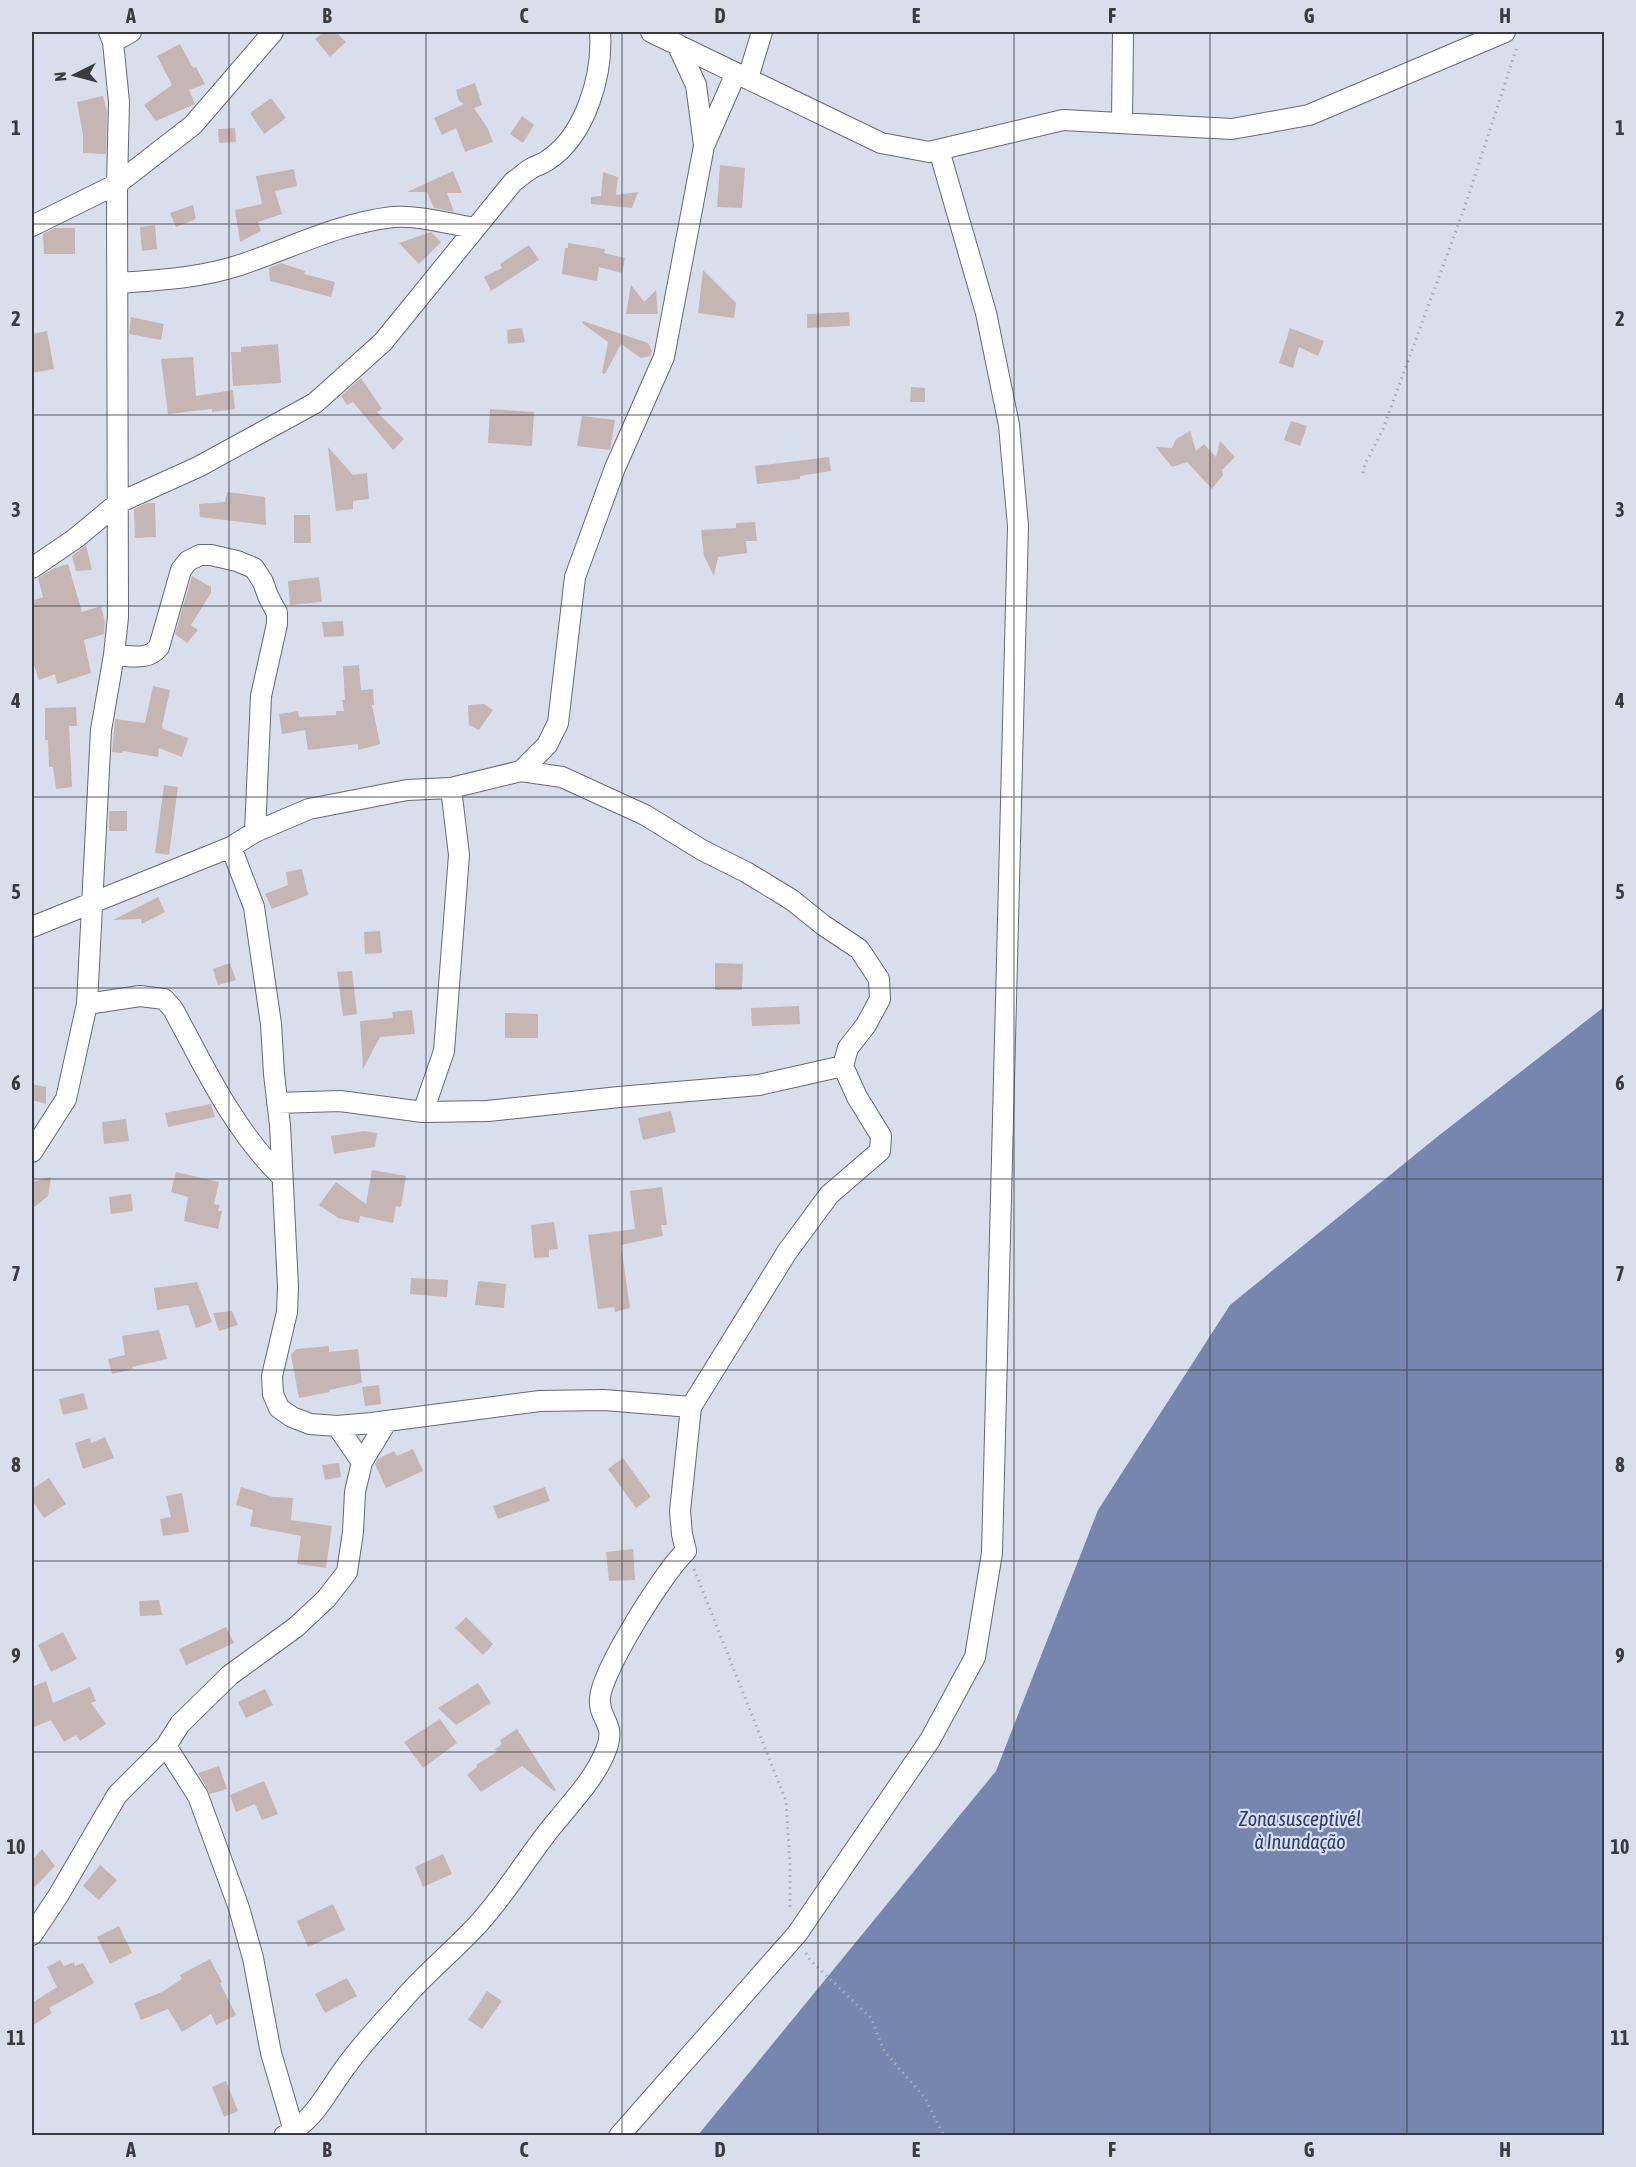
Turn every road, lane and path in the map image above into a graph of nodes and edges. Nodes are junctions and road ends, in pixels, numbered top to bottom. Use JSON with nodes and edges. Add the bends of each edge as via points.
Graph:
{"nodes":[{"id":1,"x":130,"y":32,"type":"edge"},
{"id":2,"x":273,"y":32,"type":"edge"},
{"id":3,"x":600,"y":32,"type":"edge"},
{"id":4,"x":651,"y":32,"type":"edge"},
{"id":5,"x":762,"y":32,"type":"edge"},
{"id":6,"x":1123,"y":32,"type":"edge"},
{"id":7,"x":111,"y":37,"type":"edge"},
{"id":8,"x":1512,"y":37,"type":"edge"},
{"id":9,"x":677,"y":44,"type":"junction"},
{"id":10,"x":742,"y":76,"type":"junction"},
{"id":11,"x":1122,"y":122,"type":"junction"},
{"id":12,"x":704,"y":146,"type":"junction"},
{"id":13,"x":939,"y":150,"type":"junction"},
{"id":14,"x":117,"y":184,"type":"junction"},
{"id":15,"x":32,"y":226,"type":"edge"},
{"id":16,"x":475,"y":228,"type":"junction"},
{"id":17,"x":118,"y":283,"type":"junction"},
{"id":18,"x":1363,"y":473,"type":"dead end"},
{"id":19,"x":118,"y":503,"type":"junction"},
{"id":20,"x":32,"y":568,"type":"edge"},
{"id":21,"x":114,"y":655,"type":"junction"},
{"id":22,"x":521,"y":771,"type":"junction"},
{"id":23,"x":451,"y":788,"type":"junction"},
{"id":24,"x":255,"y":832,"type":"junction"},
{"id":25,"x":231,"y":847,"type":"junction"},
{"id":26,"x":93,"y":901,"type":"junction"},
{"id":27,"x":32,"y":927,"type":"edge"},
{"id":28,"x":87,"y":1004,"type":"junction"},
{"id":29,"x":843,"y":1066,"type":"junction"},
{"id":30,"x":277,"y":1103,"type":"junction"},
{"id":31,"x":423,"y":1112,"type":"junction"},
{"id":32,"x":32,"y":1152,"type":"edge"},
{"id":33,"x":281,"y":1176,"type":"junction"},
{"id":34,"x":692,"y":1407,"type":"junction"},
{"id":35,"x":387,"y":1421,"type":"junction"},
{"id":36,"x":337,"y":1426,"type":"junction"},
{"id":37,"x":362,"y":1462,"type":"junction"},
{"id":38,"x":686,"y":1551,"type":"junction"},
{"id":39,"x":166,"y":1746,"type":"junction"},
{"id":40,"x":797,"y":1934,"type":"junction"},
{"id":41,"x":32,"y":1935,"type":"edge"},
{"id":42,"x":289,"y":2133,"type":"edge"},
{"id":43,"x":619,"y":2136,"type":"edge"},
{"id":44,"x":944,"y":2136,"type":"edge"}],
"edges":[{"from":1,"to":7,"type":"street"},
{"from":2,"to":14,"type":"street","via":[[193,125]]},
{"from":3,"to":16,"type":"street","via":[[594,88],[569,141],[549,160],[513,182]]},
{"from":4,"to":9,"type":"street"},
{"from":5,"to":10,"type":"street"},
{"from":6,"to":11,"type":"street"},
{"from":7,"to":14,"type":"street","via":[[120,102]]},
{"from":8,"to":11,"type":"street","via":[[1309,115],[1232,129]]},
{"from":8,"to":18,"type":"path","via":[[1464,209]]},
{"from":9,"to":10,"type":"street"},
{"from":9,"to":12,"type":"street","via":[[696,85]]},
{"from":10,"to":12,"type":"street"},
{"from":10,"to":13,"type":"street","via":[[881,143],[929,152]]},
{"from":11,"to":13,"type":"street","via":[[1063,120]]},
{"from":12,"to":22,"type":"street","via":[[664,357],[615,468],[575,577],[558,723],[547,745]]},
{"from":13,"to":40,"type":"street","via":[[986,313],[1009,425],[1018,526],[992,1553],[975,1657],[930,1740]]},
{"from":14,"to":15,"type":"street"},
{"from":14,"to":17,"type":"street"},
{"from":16,"to":17,"type":"street","via":[[395,217],[354,224],[238,266],[183,279]]},
{"from":16,"to":19,"type":"street","via":[[383,342],[315,403],[198,467]]},
{"from":17,"to":19,"type":"street"},
{"from":19,"to":20,"type":"street"},
{"from":19,"to":21,"type":"street","via":[[118,618]]},
{"from":21,"to":24,"type":"street","via":[[146,657],[159,647],[181,570],[188,561],[212,555],[237,561],[259,574],[277,613],[277,624],[261,696]]},
{"from":21,"to":26,"type":"street","via":[[101,730]]},
{"from":22,"to":23,"type":"street"},
{"from":22,"to":29,"type":"street","via":[[562,777],[645,815],[792,900],[859,949],[879,979],[880,999],[848,1048]]},
{"from":23,"to":24,"type":"street","via":[[407,790],[309,809]]},
{"from":23,"to":31,"type":"street","via":[[459,855],[444,1050]]},
{"from":24,"to":25,"type":"street"},
{"from":25,"to":26,"type":"street"},
{"from":25,"to":30,"type":"street","via":[[254,908],[271,1024]]},
{"from":26,"to":27,"type":"street"},
{"from":26,"to":28,"type":"street"},
{"from":28,"to":32,"type":"street","via":[[66,1099]]},
{"from":28,"to":33,"type":"street","via":[[140,996],[164,999],[247,1139]]},
{"from":29,"to":31,"type":"street","via":[[759,1085],[488,1112]]},
{"from":29,"to":34,"type":"street","via":[[882,1136],[880,1151],[829,1195],[787,1252]]},
{"from":30,"to":31,"type":"street","via":[[340,1101]]},
{"from":30,"to":33,"type":"street"},
{"from":33,"to":36,"type":"street","via":[[288,1287],[287,1312],[272,1376],[273,1394],[279,1408],[292,1417],[310,1424]]},
{"from":34,"to":35,"type":"street","via":[[604,1400],[540,1401]]},
{"from":34,"to":38,"type":"street","via":[[680,1510]]},
{"from":35,"to":36,"type":"street"},
{"from":35,"to":37,"type":"street"},
{"from":36,"to":37,"type":"street"},
{"from":37,"to":39,"type":"street","via":[[347,1572],[296,1627],[230,1675],[180,1724]]},
{"from":38,"to":40,"type":"path","via":[[786,1801],[790,1918]]},
{"from":38,"to":42,"type":"street","via":[[664,1577],[604,1683],[601,1708],[610,1737],[583,1791],[480,1922],[403,1999],[347,2064],[313,2115]]},
{"from":39,"to":41,"type":"street","via":[[117,1795]]},
{"from":39,"to":42,"type":"street","via":[[198,1796],[239,1908]]},
{"from":40,"to":43,"type":"street"},
{"from":40,"to":44,"type":"path","via":[[810,1960],[871,2018],[884,2050],[925,2098]]}]}
